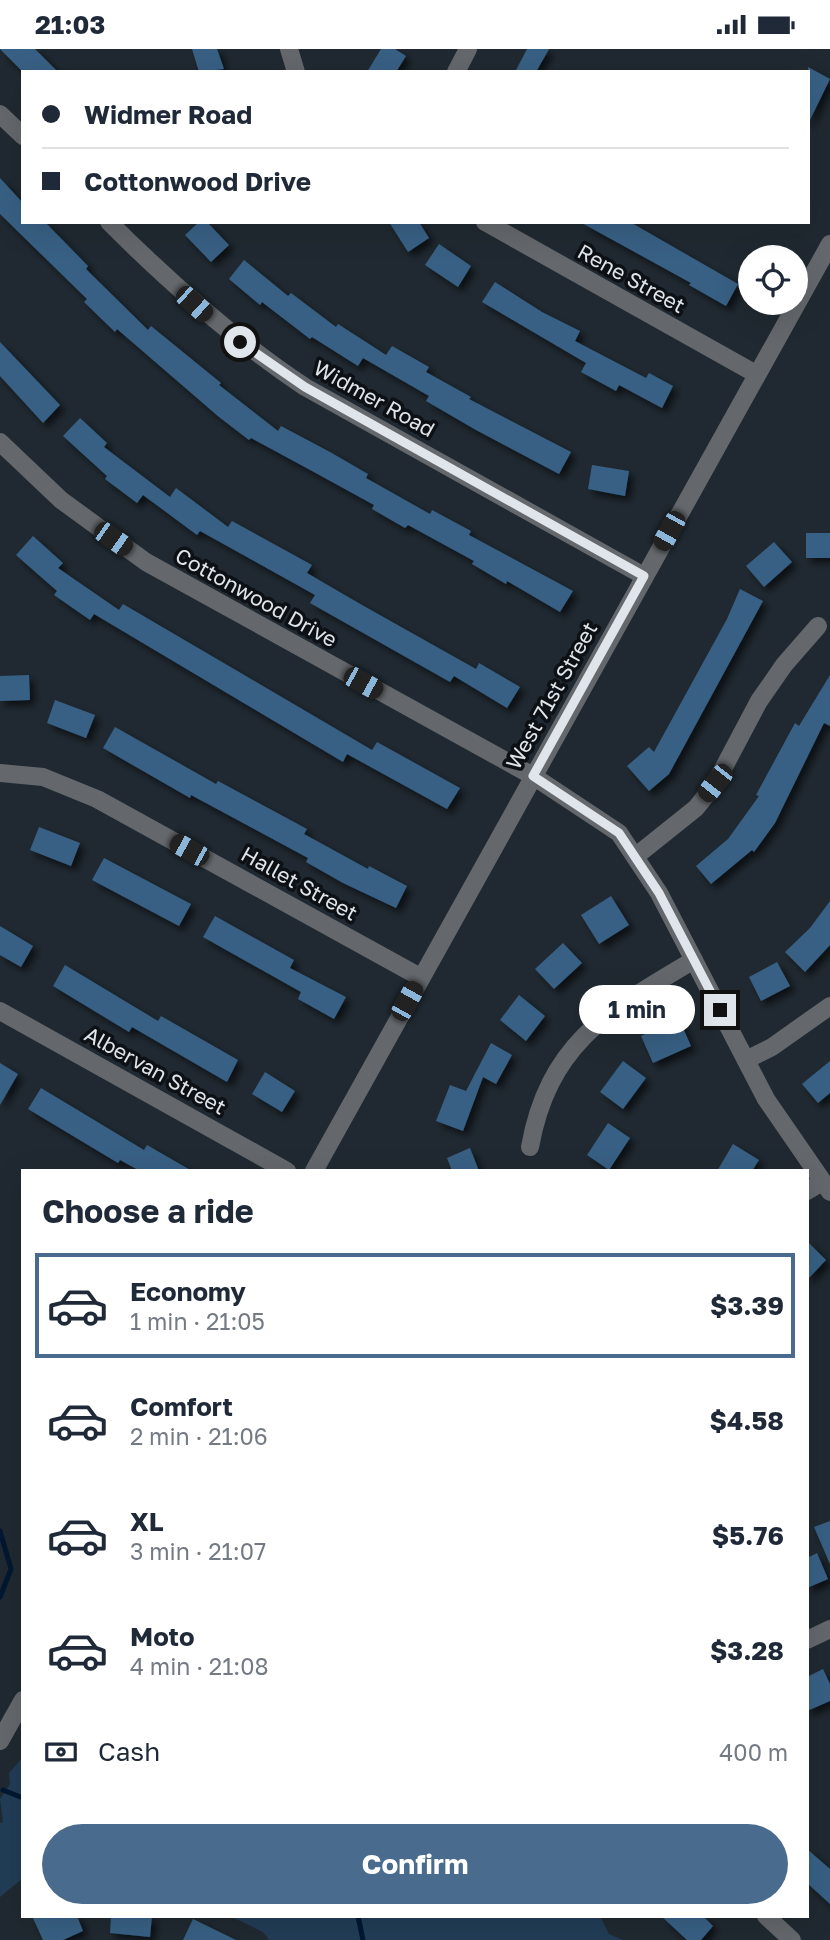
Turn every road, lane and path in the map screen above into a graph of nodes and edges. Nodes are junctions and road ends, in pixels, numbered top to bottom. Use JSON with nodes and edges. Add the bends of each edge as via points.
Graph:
{"nodes":[{"id":1,"x":289,"y":49,"type":"edge"},
{"id":2,"x":468,"y":49,"type":"edge"},
{"id":3,"x":295,"y":70,"type":"edge"},
{"id":4,"x":457,"y":70,"type":"edge"},
{"id":5,"x":0,"y":114,"type":"edge"},
{"id":6,"x":21,"y":134,"type":"edge"},
{"id":7,"x":111,"y":224,"type":"edge"},
{"id":8,"x":489,"y":224,"type":"edge"},
{"id":9,"x":829,"y":247,"type":"edge"},
{"id":10,"x":756,"y":374,"type":"junction"},
{"id":11,"x":0,"y":442,"type":"edge"},
{"id":12,"x":644,"y":576,"type":"junction"},
{"id":13,"x":818,"y":626,"type":"dead end"},
{"id":14,"x":0,"y":773,"type":"edge"},
{"id":15,"x":533,"y":776,"type":"junction"},
{"id":16,"x":636,"y":856,"type":"junction"},
{"id":17,"x":694,"y":960,"type":"junction"},
{"id":18,"x":420,"y":977,"type":"junction"},
{"id":19,"x":830,"y":1006,"type":"edge"},
{"id":20,"x":0,"y":1011,"type":"edge"},
{"id":21,"x":746,"y":1060,"type":"junction"},
{"id":22,"x":530,"y":1147,"type":"dead end"},
{"id":23,"x":283,"y":1169,"type":"edge"},
{"id":24,"x":315,"y":1169,"type":"edge"},
{"id":25,"x":808,"y":1169,"type":"edge"},
{"id":26,"x":809,"y":1170,"type":"edge"},
{"id":27,"x":820,"y":1188,"type":"edge"},
{"id":28,"x":830,"y":1629,"type":"edge"},
{"id":29,"x":809,"y":1639,"type":"edge"},
{"id":30,"x":21,"y":1704,"type":"edge"},
{"id":31,"x":0,"y":1741,"type":"edge"},
{"id":32,"x":768,"y":1918,"type":"edge"},
{"id":33,"x":792,"y":1940,"type":"edge"}],
"edges":[{"from":1,"to":3,"type":"street"},
{"from":2,"to":4,"type":"street"},
{"from":5,"to":6,"type":"street"},
{"from":7,"to":12,"type":"street","name":"Widmer Road","via":[[210,318],[285,374]]},
{"from":8,"to":10,"type":"street","name":"Rene Street"},
{"from":9,"to":10,"type":"street","name":"West 71st Street"},
{"from":10,"to":12,"type":"street","name":"West 71st Street"},
{"from":11,"to":15,"type":"street","name":"Cottonwood Drive","via":[[61,500],[146,562]]},
{"from":12,"to":15,"type":"street","name":"West 71st Street"},
{"from":13,"to":16,"type":"street","via":[[759,701],[715,783],[696,808]]},
{"from":14,"to":18,"type":"street","name":"Hallet Street","via":[[43,777],[97,799]]},
{"from":15,"to":16,"type":"street","name":"Cottonwood Drive","via":[[619,833]]},
{"from":15,"to":18,"type":"street","name":"West 71st Street"},
{"from":16,"to":17,"type":"street","name":"Cottonwood Drive"},
{"from":17,"to":21,"type":"street","name":"Cottonwood Drive"},
{"from":17,"to":22,"type":"street","via":[[613,1008],[590,1028],[551,1083],[535,1119]]},
{"from":18,"to":24,"type":"street","name":"West 71st Street"},
{"from":19,"to":21,"type":"street"},
{"from":20,"to":23,"type":"street","name":"Albervan Street"},
{"from":21,"to":25,"type":"street","name":"Cottonwood Drive"},
{"from":26,"to":27,"type":"street","name":"Cottonwood Drive"},
{"from":28,"to":29,"type":"street"},
{"from":30,"to":31,"type":"street"},
{"from":32,"to":33,"type":"street"}]}
